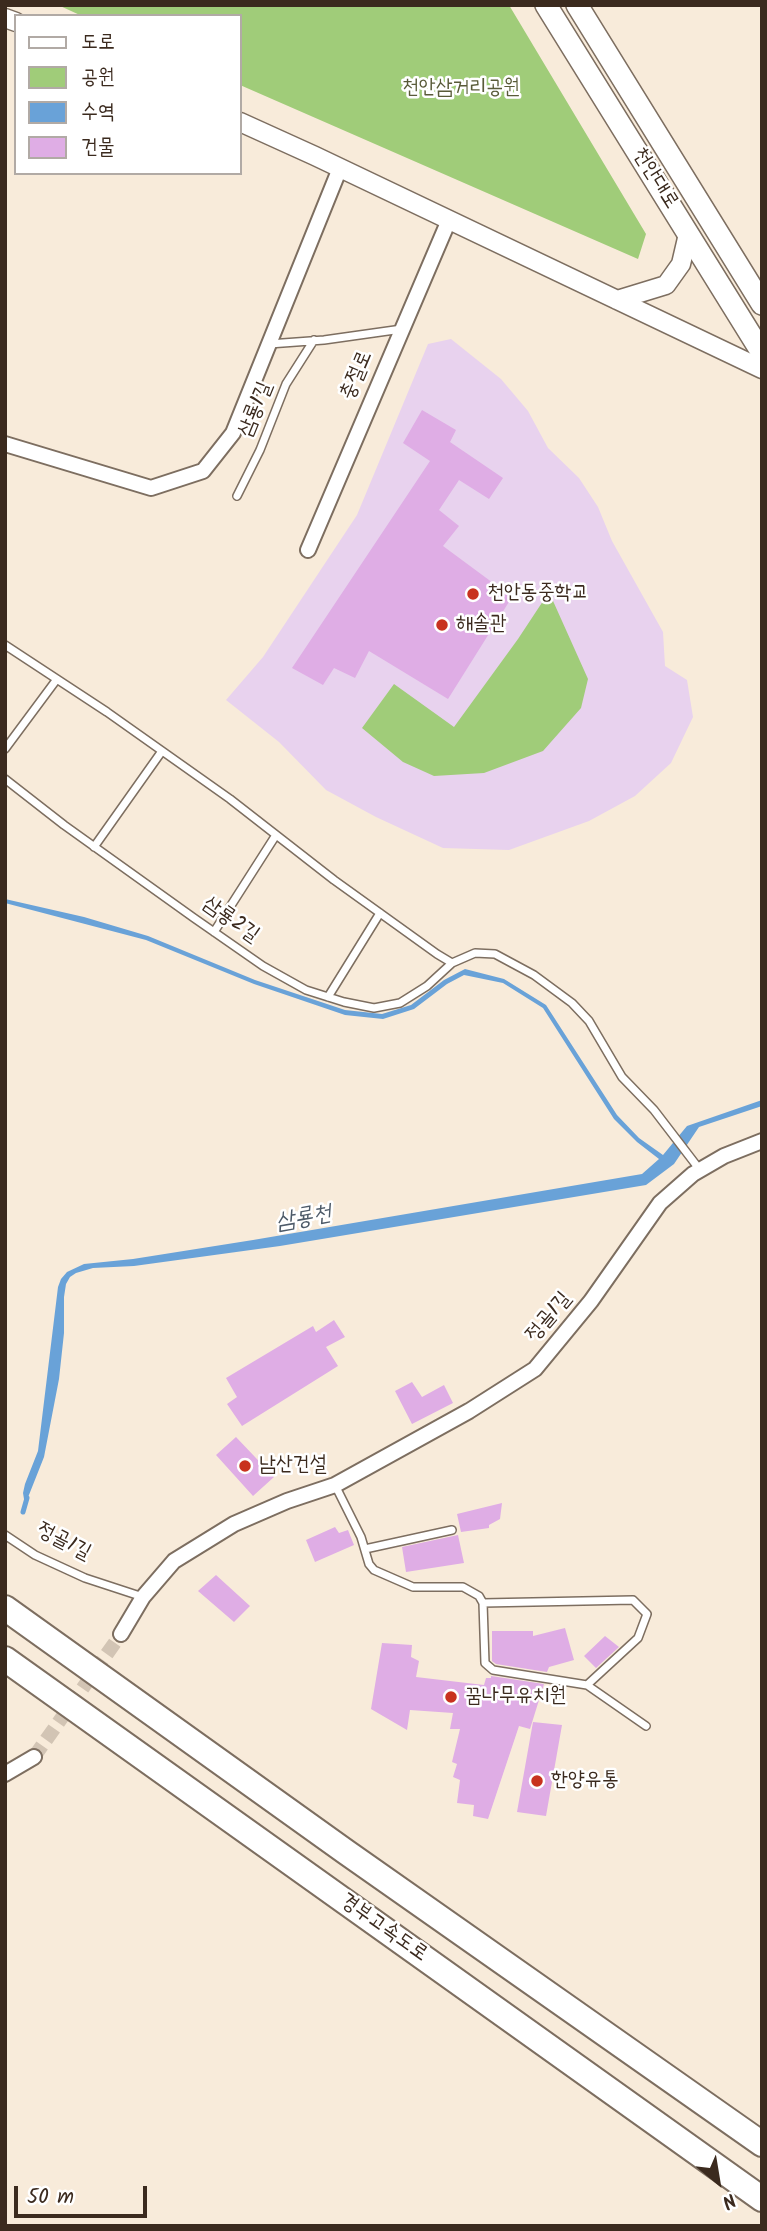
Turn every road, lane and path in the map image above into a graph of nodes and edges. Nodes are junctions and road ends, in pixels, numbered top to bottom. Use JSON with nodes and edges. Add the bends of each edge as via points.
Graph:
{"nodes":[{"id":1,"x":546,"y":5,"type":"edge"},
{"id":2,"x":577,"y":5,"type":"edge"},
{"id":3,"x":242,"y":123,"type":"edge"},
{"id":4,"x":340,"y":168,"type":"junction"},
{"id":5,"x":449,"y":220,"type":"junction"},
{"id":6,"x":688,"y":234,"type":"junction"},
{"id":7,"x":617,"y":300,"type":"junction"},
{"id":8,"x":762,"y":304,"type":"edge"},
{"id":9,"x":402,"y":329,"type":"junction"},
{"id":10,"x":314,"y":340,"type":"junction"},
{"id":11,"x":269,"y":344,"type":"junction"},
{"id":12,"x":762,"y":353,"type":"edge"},
{"id":13,"x":762,"y":369,"type":"edge"},
{"id":14,"x":5,"y":444,"type":"edge"},
{"id":15,"x":237,"y":496,"type":"dead end"},
{"id":16,"x":309,"y":550,"type":"dead end"},
{"id":17,"x":5,"y":645,"type":"edge"},
{"id":18,"x":57,"y":679,"type":"junction"},
{"id":19,"x":5,"y":749,"type":"edge"},
{"id":20,"x":162,"y":751,"type":"junction"},
{"id":21,"x":5,"y":779,"type":"edge"},
{"id":22,"x":276,"y":835,"type":"junction"},
{"id":23,"x":94,"y":847,"type":"junction"},
{"id":24,"x":380,"y":913,"type":"junction"},
{"id":25,"x":214,"y":932,"type":"junction"},
{"id":26,"x":452,"y":963,"type":"junction"},
{"id":27,"x":328,"y":997,"type":"junction"},
{"id":28,"x":762,"y":1140,"type":"edge"},
{"id":29,"x":700,"y":1170,"type":"junction"},
{"id":30,"x":335,"y":1485,"type":"junction"},
{"id":31,"x":452,"y":1530,"type":"dead end"},
{"id":32,"x":5,"y":1535,"type":"edge"},
{"id":33,"x":365,"y":1549,"type":"junction"},
{"id":34,"x":143,"y":1597,"type":"junction"},
{"id":35,"x":483,"y":1603,"type":"junction"},
{"id":36,"x":5,"y":1608,"type":"edge"},
{"id":37,"x":121,"y":1634,"type":"tunnel mouth"},
{"id":38,"x":5,"y":1659,"type":"edge"},
{"id":39,"x":5,"y":1674,"type":"edge"},
{"id":40,"x":587,"y":1685,"type":"junction"},
{"id":41,"x":646,"y":1726,"type":"dead end"},
{"id":42,"x":34,"y":1757,"type":"tunnel mouth"},
{"id":43,"x":5,"y":1773,"type":"edge"},
{"id":44,"x":332,"y":1893,"type":"junction"},
{"id":45,"x":762,"y":2144,"type":"edge"},
{"id":46,"x":762,"y":2199,"type":"edge"}],
"edges":[{"from":1,"to":6,"type":"main road","name":"천안대로"},
{"from":2,"to":8,"type":"main road","name":"천안대로"},
{"from":3,"to":4,"type":"street"},
{"from":4,"to":5,"type":"street"},
{"from":4,"to":11,"type":"street"},
{"from":5,"to":7,"type":"street"},
{"from":5,"to":9,"type":"street","name":"충절로"},
{"from":6,"to":7,"type":"street","via":[[681,264],[666,285]]},
{"from":6,"to":12,"type":"main road","name":"천안대로"},
{"from":7,"to":13,"type":"street"},
{"from":9,"to":10,"type":"lane"},
{"from":9,"to":16,"type":"street","name":"충절로"},
{"from":10,"to":11,"type":"lane"},
{"from":10,"to":15,"type":"lane","name":"삼룡1길","via":[[286,384]]},
{"from":11,"to":14,"type":"street","via":[[233,433],[203,471],[151,488]]},
{"from":17,"to":18,"type":"lane"},
{"from":18,"to":19,"type":"lane"},
{"from":18,"to":20,"type":"lane"},
{"from":20,"to":22,"type":"lane"},
{"from":20,"to":23,"type":"lane"},
{"from":21,"to":23,"type":"lane","name":"삼룡2길"},
{"from":22,"to":24,"type":"lane"},
{"from":22,"to":25,"type":"lane"},
{"from":23,"to":25,"type":"lane","name":"삼룡2길"},
{"from":24,"to":26,"type":"lane"},
{"from":24,"to":27,"type":"lane"},
{"from":25,"to":27,"type":"lane","name":"삼룡2길","via":[[263,966]]},
{"from":26,"to":27,"type":"lane","name":"삼룡2길","via":[[400,1003],[374,1008]]},
{"from":26,"to":29,"type":"lane","name":"삼룡2길","via":[[475,953],[495,954],[565,997],[589,1021],[622,1077]]},
{"from":28,"to":29,"type":"street","name":"정골1길"},
{"from":29,"to":30,"type":"street","name":"정골1길","via":[[660,1203],[591,1301],[535,1369]]},
{"from":30,"to":33,"type":"lane"},
{"from":30,"to":34,"type":"street","name":"정골1길","via":[[234,1524],[174,1561]]},
{"from":31,"to":33,"type":"lane"},
{"from":32,"to":34,"type":"lane","name":"정골1길","via":[[85,1578]]},
{"from":33,"to":35,"type":"lane","via":[[369,1564],[387,1577],[412,1587],[463,1587]]},
{"from":34,"to":37,"type":"street","name":"정골1길"},
{"from":35,"to":40,"type":"lane","via":[[485,1663],[493,1670]]},
{"from":35,"to":40,"type":"lane","via":[[634,1600],[647,1614],[638,1638]]},
{"from":36,"to":45,"type":"highway","name":"경부고속도로"},
{"from":38,"to":44,"type":"highway","name":"경부고속도로"},
{"from":39,"to":44,"type":"highway"},
{"from":40,"to":41,"type":"lane"},
{"from":42,"to":43,"type":"street"},
{"from":44,"to":46,"type":"highway","name":"경부고속도로"}]}
